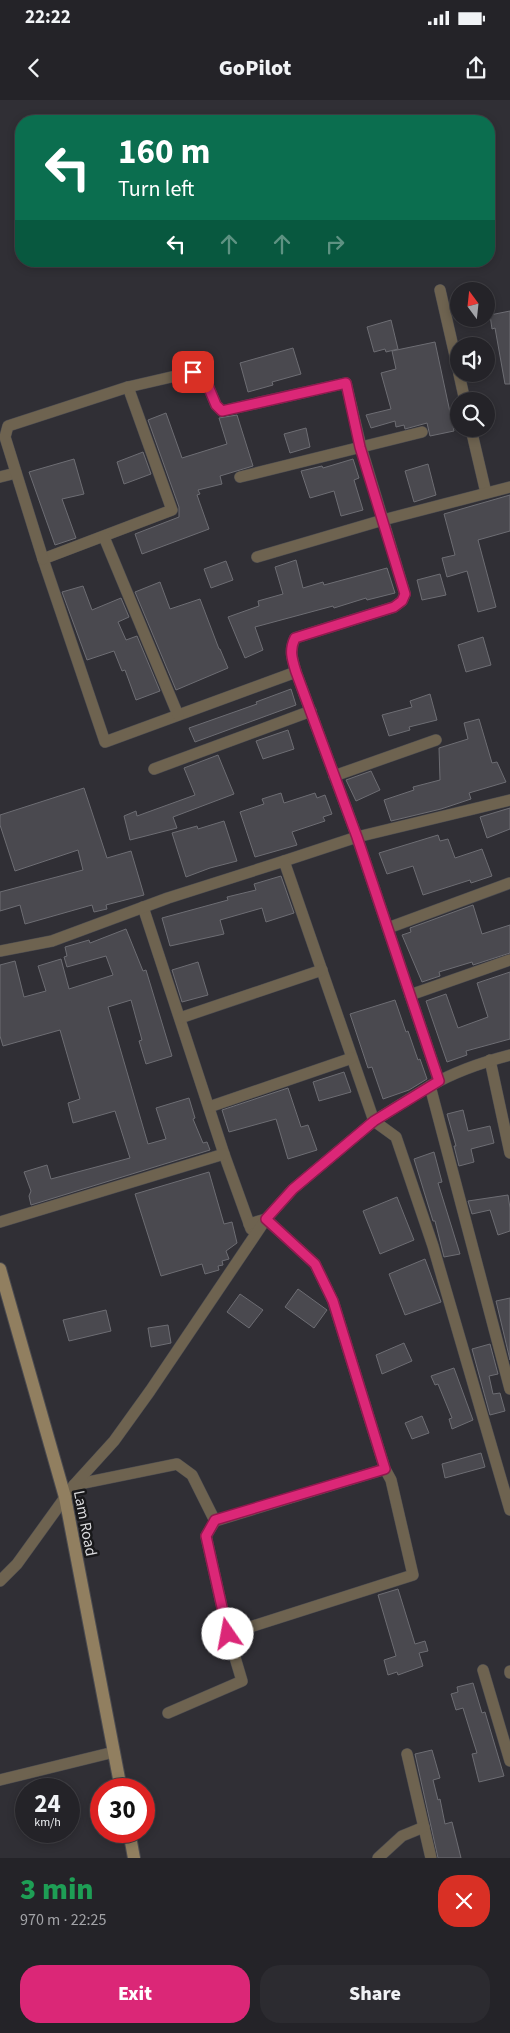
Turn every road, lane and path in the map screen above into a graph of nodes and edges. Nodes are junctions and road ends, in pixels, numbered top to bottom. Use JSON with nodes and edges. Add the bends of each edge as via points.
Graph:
{"nodes":[{"id":1,"x":440,"y":290,"type":"dead end"},
{"id":2,"x":451,"y":337,"type":"edge"},
{"id":3,"x":128,"y":387,"type":"junction"},
{"id":4,"x":422,"y":432,"type":"dead end"},
{"id":5,"x":473,"y":437,"type":"edge"},
{"id":6,"x":360,"y":447,"type":"junction"},
{"id":7,"x":16,"y":473,"type":"junction"},
{"id":8,"x":240,"y":476,"type":"dead end"},
{"id":9,"x":0,"y":477,"type":"edge"},
{"id":10,"x":510,"y":487,"type":"edge"},
{"id":11,"x":486,"y":493,"type":"junction"},
{"id":12,"x":383,"y":520,"type":"junction"},
{"id":13,"x":104,"y":537,"type":"junction"},
{"id":14,"x":257,"y":556,"type":"dead end"},
{"id":15,"x":43,"y":559,"type":"junction"},
{"id":16,"x":296,"y":672,"type":"junction"},
{"id":17,"x":310,"y":711,"type":"junction"},
{"id":18,"x":178,"y":715,"type":"junction"},
{"id":19,"x":436,"y":740,"type":"dead end"},
{"id":20,"x":154,"y":769,"type":"dead end"},
{"id":21,"x":334,"y":776,"type":"junction"},
{"id":22,"x":510,"y":800,"type":"edge"},
{"id":23,"x":357,"y":837,"type":"junction"},
{"id":24,"x":284,"y":862,"type":"junction"},
{"id":25,"x":510,"y":883,"type":"edge"},
{"id":26,"x":143,"y":907,"type":"junction"},
{"id":27,"x":388,"y":928,"type":"junction"},
{"id":28,"x":0,"y":951,"type":"edge"},
{"id":29,"x":510,"y":960,"type":"edge"},
{"id":30,"x":322,"y":970,"type":"junction"},
{"id":31,"x":410,"y":996,"type":"junction"},
{"id":32,"x":180,"y":1018,"type":"junction"},
{"id":33,"x":510,"y":1055,"type":"edge"},
{"id":34,"x":352,"y":1058,"type":"junction"},
{"id":35,"x":490,"y":1060,"type":"junction"},
{"id":36,"x":435,"y":1084,"type":"junction"},
{"id":37,"x":209,"y":1107,"type":"junction"},
{"id":38,"x":374,"y":1121,"type":"junction"},
{"id":39,"x":510,"y":1153,"type":"edge"},
{"id":40,"x":224,"y":1154,"type":"junction"},
{"id":41,"x":266,"y":1219,"type":"junction"},
{"id":42,"x":0,"y":1222,"type":"edge"},
{"id":43,"x":249,"y":1224,"type":"junction"},
{"id":44,"x":253,"y":1236,"type":"junction"},
{"id":45,"x":0,"y":1269,"type":"edge"},
{"id":46,"x":4,"y":1298,"type":"edge"},
{"id":47,"x":510,"y":1390,"type":"edge"},
{"id":48,"x":385,"y":1469,"type":"junction"},
{"id":49,"x":74,"y":1484,"type":"junction"},
{"id":50,"x":66,"y":1497,"type":"junction"},
{"id":51,"x":510,"y":1510,"type":"edge"},
{"id":52,"x":215,"y":1520,"type":"junction"},
{"id":53,"x":0,"y":1581,"type":"edge"},
{"id":54,"x":228,"y":1634,"type":"junction"},
{"id":55,"x":483,"y":1670,"type":"dead end"},
{"id":56,"x":168,"y":1713,"type":"dead end"},
{"id":57,"x":114,"y":1752,"type":"junction"},
{"id":58,"x":407,"y":1754,"type":"dead end"},
{"id":59,"x":510,"y":1761,"type":"edge"},
{"id":60,"x":119,"y":1778,"type":"edge"},
{"id":61,"x":0,"y":1780,"type":"edge"},
{"id":62,"x":424,"y":1827,"type":"junction"},
{"id":63,"x":131,"y":1843,"type":"edge"},
{"id":64,"x":134,"y":1858,"type":"edge"},
{"id":65,"x":378,"y":1858,"type":"edge"},
{"id":66,"x":431,"y":1858,"type":"edge"}],
"edges":[{"from":1,"to":2,"type":"street"},
{"from":3,"to":6,"type":"street","via":[[193,372],[206,381],[222,411],[346,383]]},
{"from":3,"to":7,"type":"street","via":[[8,426],[5,437]]},
{"from":3,"to":13,"type":"street","via":[[172,510]]},
{"from":4,"to":6,"type":"street"},
{"from":5,"to":11,"type":"street"},
{"from":6,"to":8,"type":"street"},
{"from":6,"to":12,"type":"street"},
{"from":7,"to":9,"type":"street"},
{"from":7,"to":15,"type":"street"},
{"from":10,"to":11,"type":"street"},
{"from":11,"to":12,"type":"street"},
{"from":12,"to":14,"type":"street"},
{"from":12,"to":16,"type":"street","via":[[405,594],[402,601],[394,607],[295,638],[291,654]]},
{"from":13,"to":15,"type":"street"},
{"from":13,"to":18,"type":"street"},
{"from":15,"to":18,"type":"street","via":[[105,742]]},
{"from":16,"to":17,"type":"street"},
{"from":16,"to":18,"type":"street"},
{"from":17,"to":20,"type":"street"},
{"from":17,"to":21,"type":"street"},
{"from":19,"to":21,"type":"street"},
{"from":21,"to":23,"type":"street"},
{"from":22,"to":23,"type":"street"},
{"from":23,"to":24,"type":"street"},
{"from":23,"to":27,"type":"street"},
{"from":24,"to":26,"type":"street"},
{"from":24,"to":30,"type":"street"},
{"from":25,"to":27,"type":"street"},
{"from":26,"to":28,"type":"street","via":[[52,941]]},
{"from":26,"to":32,"type":"street"},
{"from":27,"to":31,"type":"street"},
{"from":29,"to":31,"type":"street"},
{"from":30,"to":32,"type":"street"},
{"from":30,"to":34,"type":"street"},
{"from":31,"to":36,"type":"street"},
{"from":32,"to":37,"type":"street"},
{"from":33,"to":35,"type":"street"},
{"from":34,"to":37,"type":"street"},
{"from":34,"to":38,"type":"street"},
{"from":35,"to":36,"type":"street"},
{"from":35,"to":39,"type":"street"},
{"from":36,"to":38,"type":"street"},
{"from":36,"to":47,"type":"street"},
{"from":37,"to":40,"type":"street"},
{"from":38,"to":41,"type":"street","via":[[293,1189]]},
{"from":38,"to":51,"type":"street","via":[[396,1138],[434,1246]]},
{"from":40,"to":42,"type":"street"},
{"from":40,"to":43,"type":"street"},
{"from":41,"to":43,"type":"street"},
{"from":41,"to":44,"type":"street"},
{"from":41,"to":48,"type":"street","via":[[315,1264],[333,1301]]},
{"from":43,"to":44,"type":"street"},
{"from":44,"to":49,"type":"street","via":[[140,1406],[114,1441]]},
{"from":45,"to":46,"type":"main road","name":"Lam Road"},
{"from":46,"to":50,"type":"main road","name":"Lam Road"},
{"from":48,"to":52,"type":"street"},
{"from":48,"to":54,"type":"street","via":[[391,1480],[413,1575]]},
{"from":49,"to":50,"type":"street"},
{"from":49,"to":52,"type":"street","via":[[176,1464],[192,1475]]},
{"from":50,"to":53,"type":"street","via":[[17,1564]]},
{"from":50,"to":57,"type":"main road","name":"Lam Road"},
{"from":52,"to":54,"type":"street","via":[[206,1536]]},
{"from":54,"to":56,"type":"street","via":[[242,1681]]},
{"from":55,"to":59,"type":"street"},
{"from":57,"to":60,"type":"main road","name":"Lam Road"},
{"from":57,"to":61,"type":"street"},
{"from":58,"to":62,"type":"street"},
{"from":62,"to":65,"type":"street","via":[[402,1836]]},
{"from":62,"to":66,"type":"street"},
{"from":63,"to":64,"type":"main road"}]}
